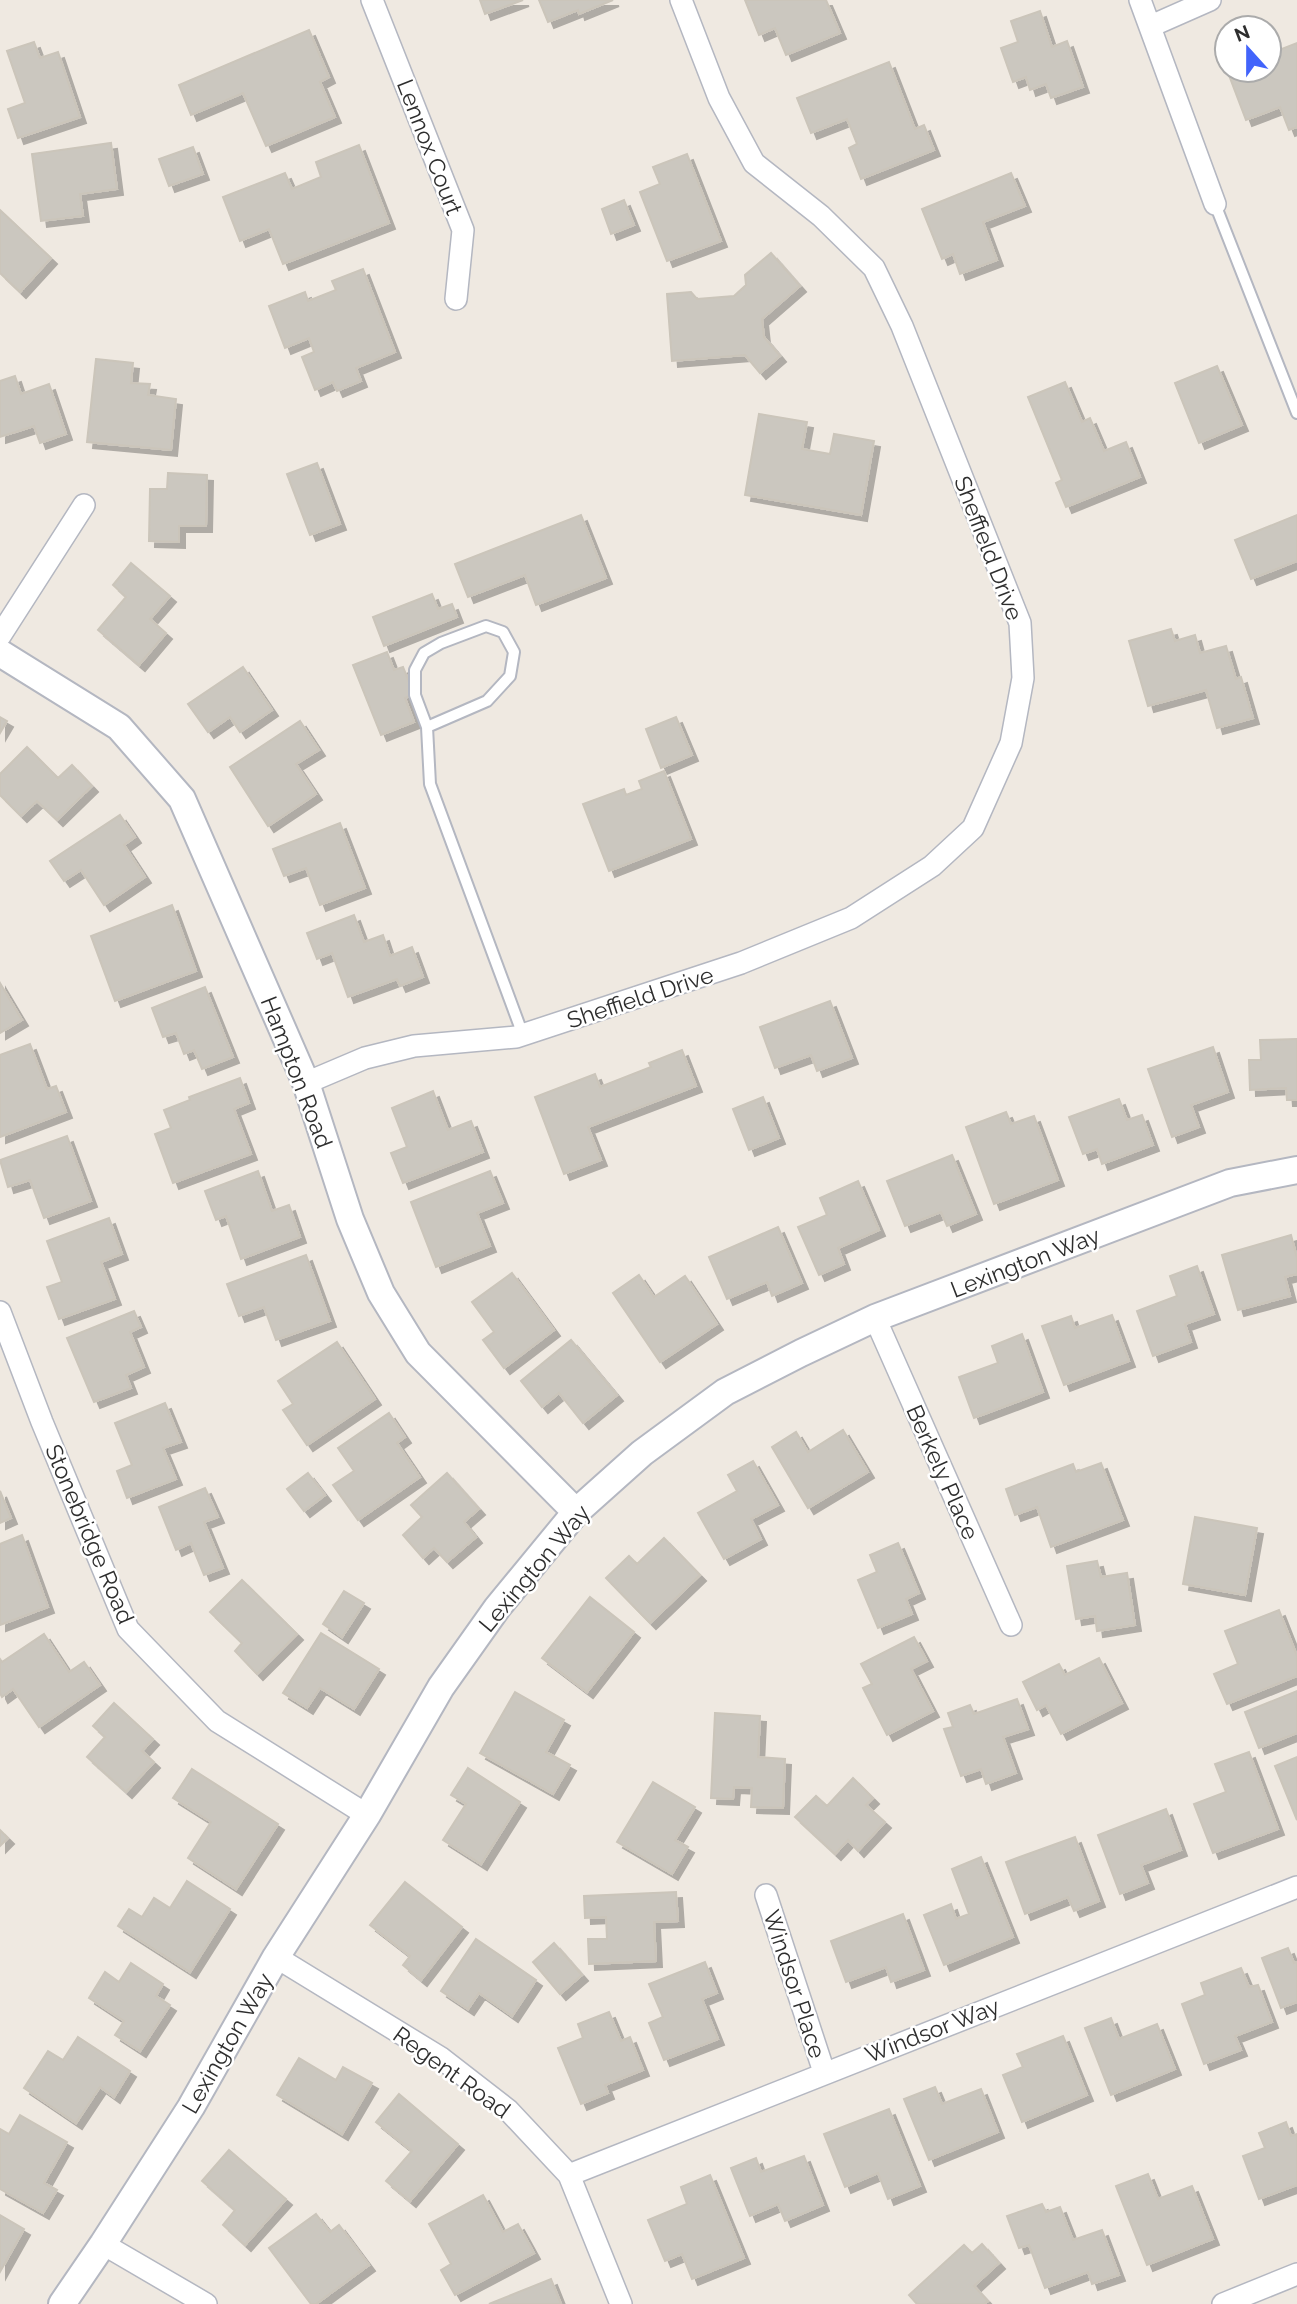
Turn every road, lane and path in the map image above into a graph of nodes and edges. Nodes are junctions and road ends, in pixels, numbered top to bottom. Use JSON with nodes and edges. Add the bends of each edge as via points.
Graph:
{"nodes":[{"id":1,"x":372,"y":0,"type":"edge"},
{"id":2,"x":681,"y":0,"type":"edge"},
{"id":3,"x":1140,"y":0,"type":"edge"},
{"id":4,"x":1210,"y":0,"type":"edge"},
{"id":5,"x":1151,"y":26,"type":"junction"},
{"id":6,"x":1215,"y":204,"type":"joint"},
{"id":7,"x":456,"y":299,"type":"dead end"},
{"id":8,"x":1297,"y":413,"type":"edge"},
{"id":9,"x":84,"y":505,"type":"dead end"},
{"id":10,"x":0,"y":636,"type":"edge"},
{"id":11,"x":0,"y":653,"type":"edge"},
{"id":12,"x":427,"y":727,"type":"junction"},
{"id":13,"x":523,"y":1035,"type":"junction"},
{"id":14,"x":306,"y":1083,"type":"junction"},
{"id":15,"x":1297,"y":1170,"type":"edge"},
{"id":16,"x":0,"y":1312,"type":"edge"},
{"id":17,"x":875,"y":1318,"type":"junction"},
{"id":18,"x":576,"y":1512,"type":"junction"},
{"id":19,"x":1011,"y":1625,"type":"dead end"},
{"id":20,"x":367,"y":1815,"type":"junction"},
{"id":21,"x":1297,"y":1887,"type":"edge"},
{"id":22,"x":766,"y":1895,"type":"dead end"},
{"id":23,"x":276,"y":1957,"type":"junction"},
{"id":24,"x":824,"y":2072,"type":"junction"},
{"id":25,"x":569,"y":2175,"type":"junction"},
{"id":26,"x":103,"y":2244,"type":"junction"},
{"id":27,"x":1297,"y":2274,"type":"edge"},
{"id":28,"x":62,"y":2304,"type":"edge"},
{"id":29,"x":206,"y":2304,"type":"edge"},
{"id":30,"x":621,"y":2304,"type":"edge"},
{"id":31,"x":1223,"y":2304,"type":"edge"}],
"edges":[{"from":1,"to":7,"type":"street","name":"Lennox Court","via":[[463,230]]},
{"from":2,"to":13,"type":"street","name":"Sheffield Drive","via":[[719,98],[754,163],[821,216],[874,268],[902,326],[1020,622],[1023,678],[1012,743],[973,828],[932,866],[851,918],[741,963]]},
{"from":3,"to":5,"type":"street"},
{"from":4,"to":5,"type":"street"},
{"from":5,"to":6,"type":"street"},
{"from":6,"to":8,"type":"lane"},
{"from":9,"to":10,"type":"street"},
{"from":11,"to":14,"type":"street","name":"Hampton Road","via":[[119,727],[182,799]]},
{"from":12,"to":12,"type":"lane","via":[[415,695],[415,670],[424,653],[486,626],[503,632],[514,652],[510,676],[487,701]]},
{"from":12,"to":13,"type":"lane","via":[[429,784]]},
{"from":13,"to":14,"type":"street","name":"Sheffield Drive","via":[[414,1046],[365,1058]]},
{"from":14,"to":18,"type":"street","name":"Hampton Road","via":[[380,1293],[418,1353]]},
{"from":15,"to":17,"type":"street","name":"Lexington Way","via":[[1230,1183]]},
{"from":16,"to":20,"type":"street","name":"Stonebridge Road","via":[[128,1629],[217,1721]]},
{"from":17,"to":18,"type":"street","name":"Lexington Way","via":[[725,1392],[642,1453]]},
{"from":17,"to":19,"type":"street","name":"Berkely Place"},
{"from":18,"to":20,"type":"street","name":"Lexington Way","via":[[497,1608],[441,1687]]},
{"from":20,"to":23,"type":"street","name":"Lexington Way"},
{"from":21,"to":24,"type":"street","name":"Windsor Way"},
{"from":22,"to":24,"type":"street","name":"Windsor Place"},
{"from":23,"to":25,"type":"street","name":"Regent Road","via":[[441,2058],[508,2110]]},
{"from":23,"to":26,"type":"street","name":"Lexington Way","via":[[191,2107]]},
{"from":24,"to":25,"type":"street","name":"Windsor Way"},
{"from":25,"to":30,"type":"street","name":"Regent Road"},
{"from":26,"to":28,"type":"street","name":"Lexington Way"},
{"from":26,"to":29,"type":"street"},
{"from":27,"to":31,"type":"street"}]}
